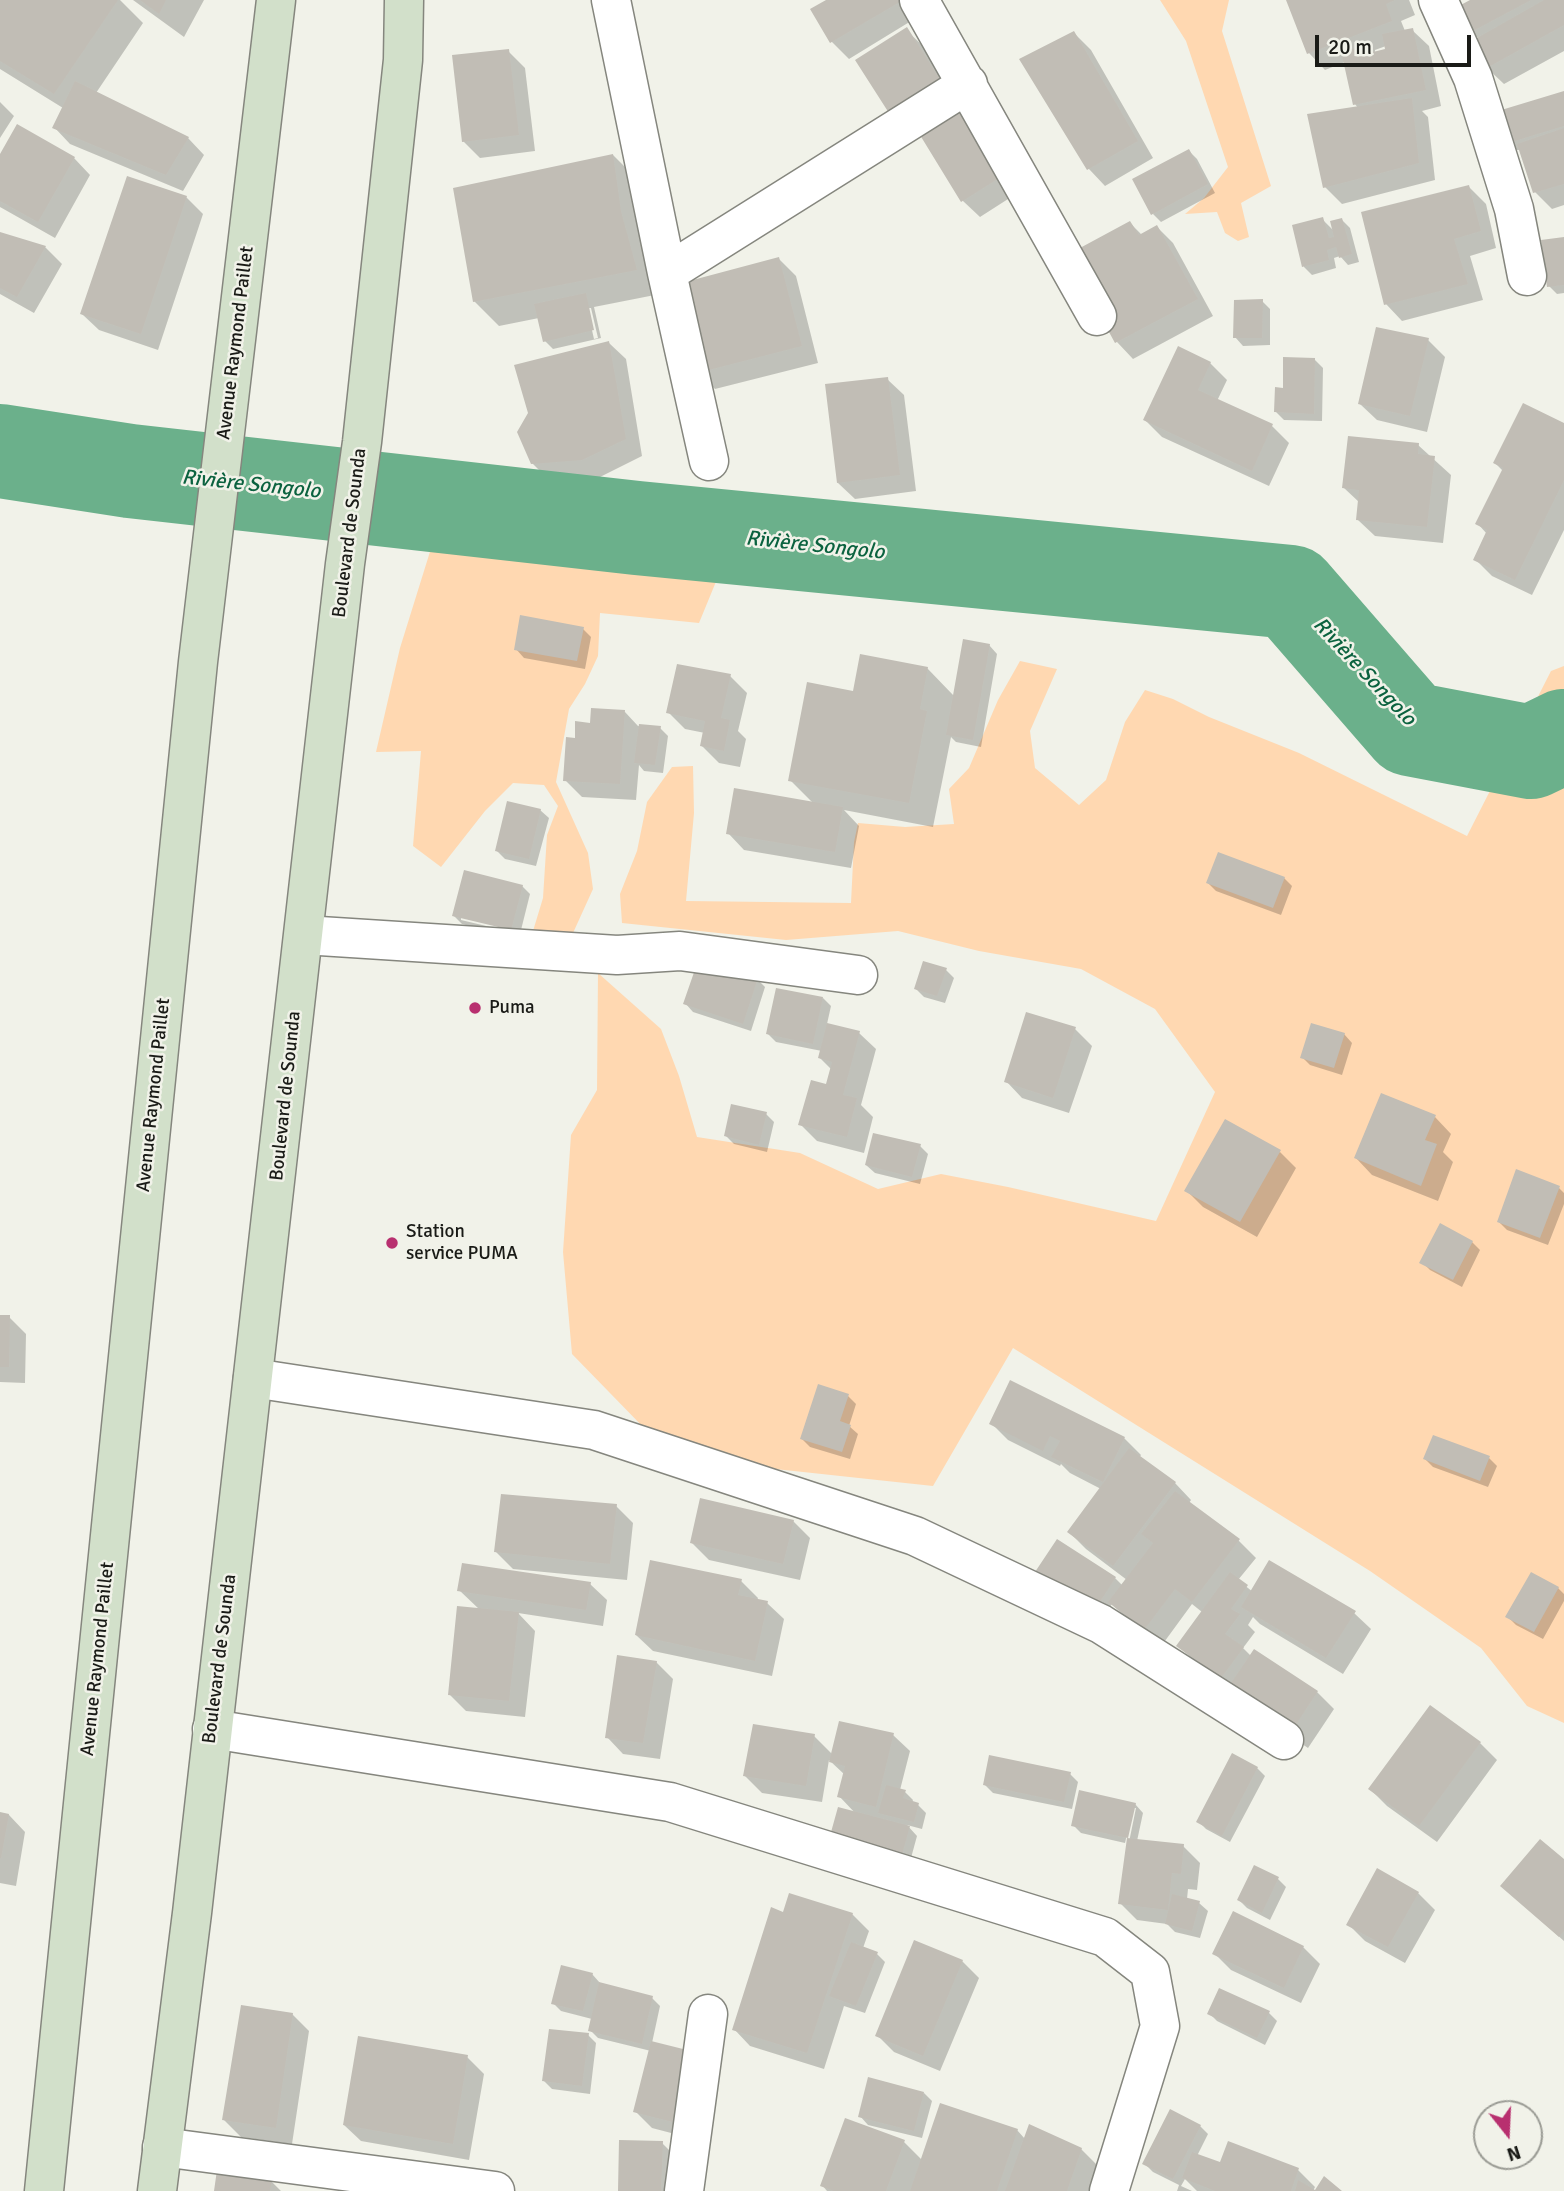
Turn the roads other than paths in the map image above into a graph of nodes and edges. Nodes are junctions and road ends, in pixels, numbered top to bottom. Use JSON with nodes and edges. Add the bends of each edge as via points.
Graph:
{"nodes":[{"id":1,"x":276,"y":0,"type":"edge"},
{"id":2,"x":404,"y":0,"type":"edge"},
{"id":3,"x":611,"y":0,"type":"edge"},
{"id":4,"x":919,"y":0,"type":"edge"},
{"id":5,"x":1438,"y":0,"type":"edge"},
{"id":6,"x":968,"y":84,"type":"junction"},
{"id":7,"x":667,"y":273,"type":"junction"},
{"id":8,"x":1527,"y":276,"type":"dead end"},
{"id":9,"x":1097,"y":316,"type":"dead end"},
{"id":10,"x":709,"y":461,"type":"dead end"},
{"id":11,"x":304,"y":935,"type":"junction"},
{"id":12,"x":858,"y":975,"type":"dead end"},
{"id":13,"x":253,"y":1378,"type":"junction"},
{"id":14,"x":212,"y":1729,"type":"junction"},
{"id":15,"x":1284,"y":1740,"type":"dead end"},
{"id":16,"x":708,"y":2014,"type":"dead end"},
{"id":17,"x":163,"y":2147,"type":"junction"},
{"id":18,"x":44,"y":2191,"type":"edge"},
{"id":19,"x":157,"y":2191,"type":"edge"},
{"id":20,"x":495,"y":2191,"type":"edge"},
{"id":21,"x":684,"y":2191,"type":"edge"},
{"id":22,"x":1109,"y":2191,"type":"edge"}],
"edges":[{"from":1,"to":18,"type":"main road","name":"Avenue Raymond Paillet","via":[[191,732]]},
{"from":2,"to":11,"type":"main road","name":"Boulevard de Sounda","via":[[403,60]]},
{"from":3,"to":7,"type":"street"},
{"from":4,"to":6,"type":"street"},
{"from":5,"to":8,"type":"street","via":[[1473,78],[1514,209]]},
{"from":6,"to":7,"type":"street"},
{"from":6,"to":9,"type":"street"},
{"from":7,"to":10,"type":"street"},
{"from":11,"to":12,"type":"street","via":[[617,955],[680,951]]},
{"from":11,"to":13,"type":"main road","name":"Boulevard de Sounda"},
{"from":13,"to":14,"type":"main road","name":"Boulevard de Sounda"},
{"from":13,"to":15,"type":"street","via":[[594,1430],[915,1536],[1101,1624]]},
{"from":14,"to":17,"type":"main road","name":"Boulevard de Sounda"},
{"from":14,"to":22,"type":"street","via":[[670,1802],[1105,1937],[1150,1972],[1160,2026]]},
{"from":16,"to":21,"type":"street"},
{"from":17,"to":19,"type":"main road","name":"Boulevard de Sounda"},
{"from":17,"to":20,"type":"street"}]}
